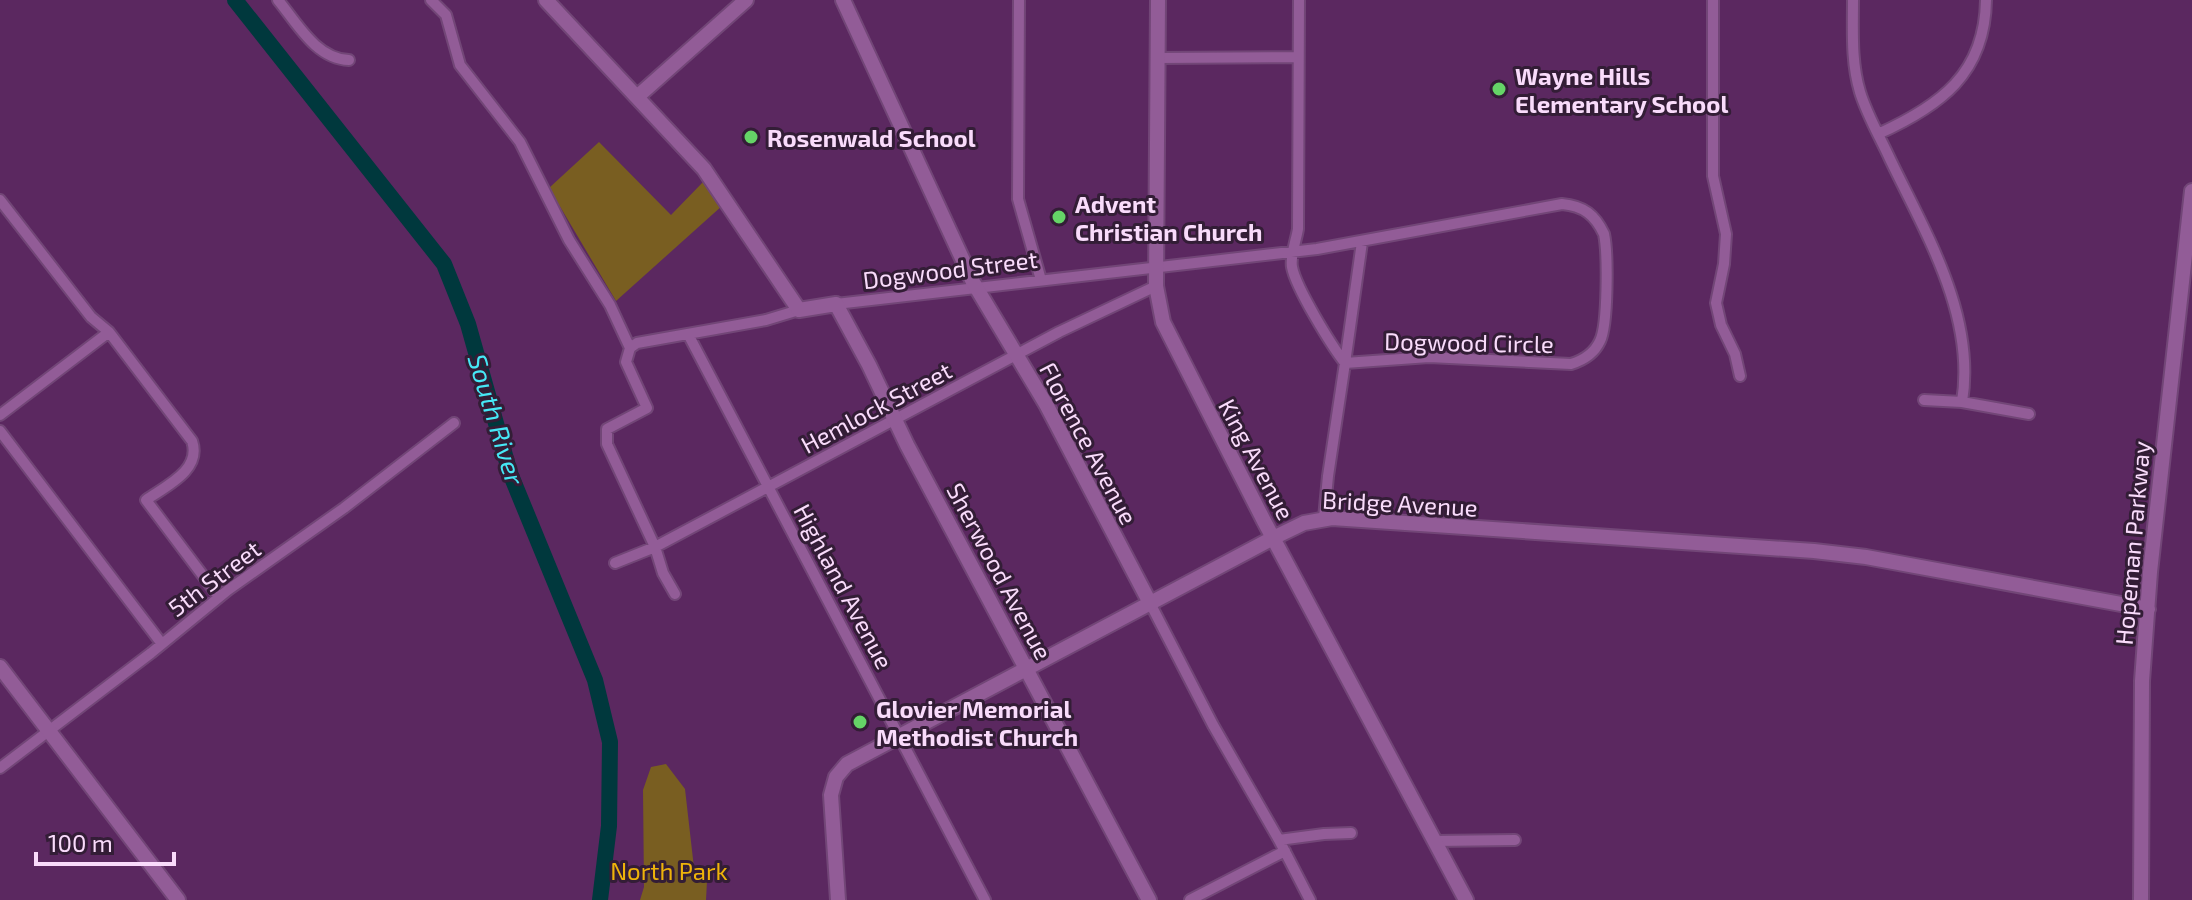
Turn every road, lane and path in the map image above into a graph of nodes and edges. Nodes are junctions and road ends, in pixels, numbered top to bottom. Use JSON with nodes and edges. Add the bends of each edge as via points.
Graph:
{"nodes":[{"id":1,"x":278,"y":0,"type":"edge"},
{"id":2,"x":431,"y":0,"type":"edge"},
{"id":3,"x":546,"y":0,"type":"edge"},
{"id":4,"x":746,"y":0,"type":"edge"},
{"id":5,"x":843,"y":0,"type":"edge"},
{"id":6,"x":1019,"y":0,"type":"edge"},
{"id":7,"x":1158,"y":0,"type":"edge"},
{"id":8,"x":1299,"y":0,"type":"edge"},
{"id":9,"x":1713,"y":0,"type":"edge"},
{"id":10,"x":1853,"y":0,"type":"edge"},
{"id":11,"x":1986,"y":0,"type":"edge"},
{"id":12,"x":1298,"y":57,"type":"junction"},
{"id":13,"x":1158,"y":58,"type":"junction"},
{"id":14,"x":349,"y":60,"type":"dead end"},
{"id":15,"x":637,"y":97,"type":"junction"},
{"id":16,"x":1878,"y":134,"type":"junction"},
{"id":17,"x":2192,"y":191,"type":"edge"},
{"id":18,"x":0,"y":200,"type":"edge"},
{"id":19,"x":1362,"y":242,"type":"junction"},
{"id":20,"x":1293,"y":251,"type":"junction"},
{"id":21,"x":1156,"y":268,"type":"junction"},
{"id":22,"x":1041,"y":280,"type":"junction"},
{"id":23,"x":1156,"y":286,"type":"junction"},
{"id":24,"x":977,"y":288,"type":"junction"},
{"id":25,"x":836,"y":304,"type":"junction"},
{"id":26,"x":799,"y":310,"type":"junction"},
{"id":27,"x":109,"y":332,"type":"junction"},
{"id":28,"x":688,"y":334,"type":"junction"},
{"id":29,"x":630,"y":348,"type":"junction"},
{"id":30,"x":1017,"y":354,"type":"junction"},
{"id":31,"x":1345,"y":363,"type":"junction"},
{"id":32,"x":1740,"y":376,"type":"dead end"},
{"id":33,"x":1924,"y":400,"type":"dead end"},
{"id":34,"x":1962,"y":402,"type":"junction"},
{"id":35,"x":2029,"y":414,"type":"dead end"},
{"id":36,"x":0,"y":415,"type":"edge"},
{"id":37,"x":895,"y":419,"type":"junction"},
{"id":38,"x":454,"y":423,"type":"dead end"},
{"id":39,"x":0,"y":431,"type":"edge"},
{"id":40,"x":768,"y":486,"type":"junction"},
{"id":41,"x":1324,"y":518,"type":"junction"},
{"id":42,"x":1273,"y":538,"type":"junction"},
{"id":43,"x":655,"y":547,"type":"junction"},
{"id":44,"x":615,"y":563,"type":"dead end"},
{"id":45,"x":675,"y":594,"type":"dead end"},
{"id":46,"x":219,"y":597,"type":"junction"},
{"id":47,"x":1150,"y":603,"type":"junction"},
{"id":48,"x":2148,"y":609,"type":"junction"},
{"id":49,"x":162,"y":644,"type":"junction"},
{"id":50,"x":0,"y":667,"type":"edge"},
{"id":51,"x":1026,"y":668,"type":"junction"},
{"id":52,"x":49,"y":731,"type":"junction"},
{"id":53,"x":899,"y":735,"type":"junction"},
{"id":54,"x":0,"y":768,"type":"edge"},
{"id":55,"x":1351,"y":833,"type":"dead end"},
{"id":56,"x":1515,"y":840,"type":"dead end"},
{"id":57,"x":1434,"y":841,"type":"junction"},
{"id":58,"x":1282,"y":845,"type":"junction"},
{"id":59,"x":178,"y":900,"type":"edge"},
{"id":60,"x":838,"y":900,"type":"edge"},
{"id":61,"x":985,"y":900,"type":"edge"},
{"id":62,"x":1149,"y":900,"type":"edge"},
{"id":63,"x":1190,"y":900,"type":"edge"},
{"id":64,"x":1310,"y":900,"type":"edge"},
{"id":65,"x":1466,"y":900,"type":"edge"},
{"id":66,"x":2141,"y":900,"type":"edge"}],
"edges":[{"from":1,"to":14,"type":"street","via":[[320,50]]},
{"from":2,"to":29,"type":"street","via":[[446,15],[460,65],[520,142]]},
{"from":3,"to":15,"type":"street"},
{"from":4,"to":15,"type":"street"},
{"from":5,"to":24,"type":"street","name":"Florence Avenue"},
{"from":6,"to":22,"type":"street","via":[[1018,199]]},
{"from":7,"to":13,"type":"street","name":"King Avenue"},
{"from":8,"to":12,"type":"street"},
{"from":9,"to":32,"type":"street","via":[[1713,176],[1726,234],[1716,303]]},
{"from":10,"to":16,"type":"street","via":[[1856,77]]},
{"from":11,"to":16,"type":"street","via":[[1979,44],[1951,91],[1925,111]]},
{"from":12,"to":13,"type":"street"},
{"from":12,"to":20,"type":"street","via":[[1298,229]]},
{"from":13,"to":21,"type":"street","name":"King Avenue"},
{"from":15,"to":26,"type":"street","via":[[704,169]]},
{"from":16,"to":34,"type":"street","via":[[1956,310],[1964,353]]},
{"from":17,"to":48,"type":"street","name":"Hopeman Parkway"},
{"from":18,"to":27,"type":"street","via":[[91,317]]},
{"from":19,"to":20,"type":"street","name":"Dogwood Street"},
{"from":19,"to":31,"type":"street"},
{"from":19,"to":31,"type":"street","name":"Dogwood Circle","via":[[1562,204],[1582,208],[1599,224],[1606,242],[1603,332],[1595,350],[1571,364],[1429,357]]},
{"from":20,"to":21,"type":"street","name":"Dogwood Street"},
{"from":20,"to":31,"type":"street","via":[[1295,277]]},
{"from":21,"to":22,"type":"street","name":"Dogwood Street"},
{"from":21,"to":23,"type":"street","name":"King Avenue"},
{"from":22,"to":24,"type":"street","name":"Dogwood Street"},
{"from":23,"to":30,"type":"street","name":"Hemlock Street"},
{"from":23,"to":42,"type":"street","name":"King Avenue","via":[[1166,331]]},
{"from":24,"to":25,"type":"street","name":"Dogwood Street"},
{"from":24,"to":30,"type":"street","name":"Florence Avenue"},
{"from":25,"to":26,"type":"street","name":"Dogwood Street"},
{"from":25,"to":37,"type":"street","name":"Sherwood Avenue"},
{"from":26,"to":28,"type":"street","name":"Dogwood Street"},
{"from":27,"to":36,"type":"street"},
{"from":27,"to":46,"type":"street","via":[[192,441],[195,456],[190,467],[146,500]]},
{"from":28,"to":29,"type":"street","name":"Dogwood Street"},
{"from":28,"to":40,"type":"street","name":"Highland Avenue"},
{"from":29,"to":43,"type":"street","via":[[626,362],[647,408],[607,429],[606,437]]},
{"from":30,"to":37,"type":"street","name":"Hemlock Street"},
{"from":30,"to":47,"type":"street","name":"Florence Avenue"},
{"from":31,"to":41,"type":"street"},
{"from":33,"to":34,"type":"street"},
{"from":34,"to":35,"type":"street"},
{"from":37,"to":40,"type":"street","name":"Hemlock Street"},
{"from":37,"to":51,"type":"street","name":"Sherwood Avenue"},
{"from":38,"to":46,"type":"street","name":"5th Street"},
{"from":39,"to":49,"type":"street"},
{"from":40,"to":43,"type":"street","name":"Hemlock Street"},
{"from":40,"to":53,"type":"street","name":"Highland Avenue"},
{"from":41,"to":42,"type":"street","name":"Bridge Avenue"},
{"from":41,"to":48,"type":"street","name":"Bridge Avenue","via":[[1832,553]]},
{"from":42,"to":47,"type":"street","name":"Bridge Avenue"},
{"from":42,"to":57,"type":"street","name":"King Avenue"},
{"from":43,"to":44,"type":"street","name":"Hemlock Street"},
{"from":43,"to":45,"type":"street"},
{"from":46,"to":49,"type":"street","name":"5th Street"},
{"from":47,"to":51,"type":"street","name":"Bridge Avenue"},
{"from":47,"to":58,"type":"street","name":"Florence Avenue"},
{"from":48,"to":66,"type":"street","name":"Hopeman Parkway","via":[[2141,733]]},
{"from":49,"to":52,"type":"street","name":"5th Street"},
{"from":50,"to":52,"type":"street"},
{"from":51,"to":53,"type":"street","name":"Bridge Avenue"},
{"from":51,"to":62,"type":"street","name":"Sherwood Avenue"},
{"from":52,"to":54,"type":"street","name":"5th Street"},
{"from":52,"to":59,"type":"street"},
{"from":53,"to":60,"type":"street","name":"Bridge Avenue","via":[[847,764],[832,785]]},
{"from":53,"to":61,"type":"street","name":"Highland Avenue"},
{"from":55,"to":58,"type":"street"},
{"from":56,"to":57,"type":"street"},
{"from":57,"to":65,"type":"street","name":"King Avenue"},
{"from":58,"to":63,"type":"street"},
{"from":58,"to":64,"type":"street","name":"Florence Avenue"}]}
